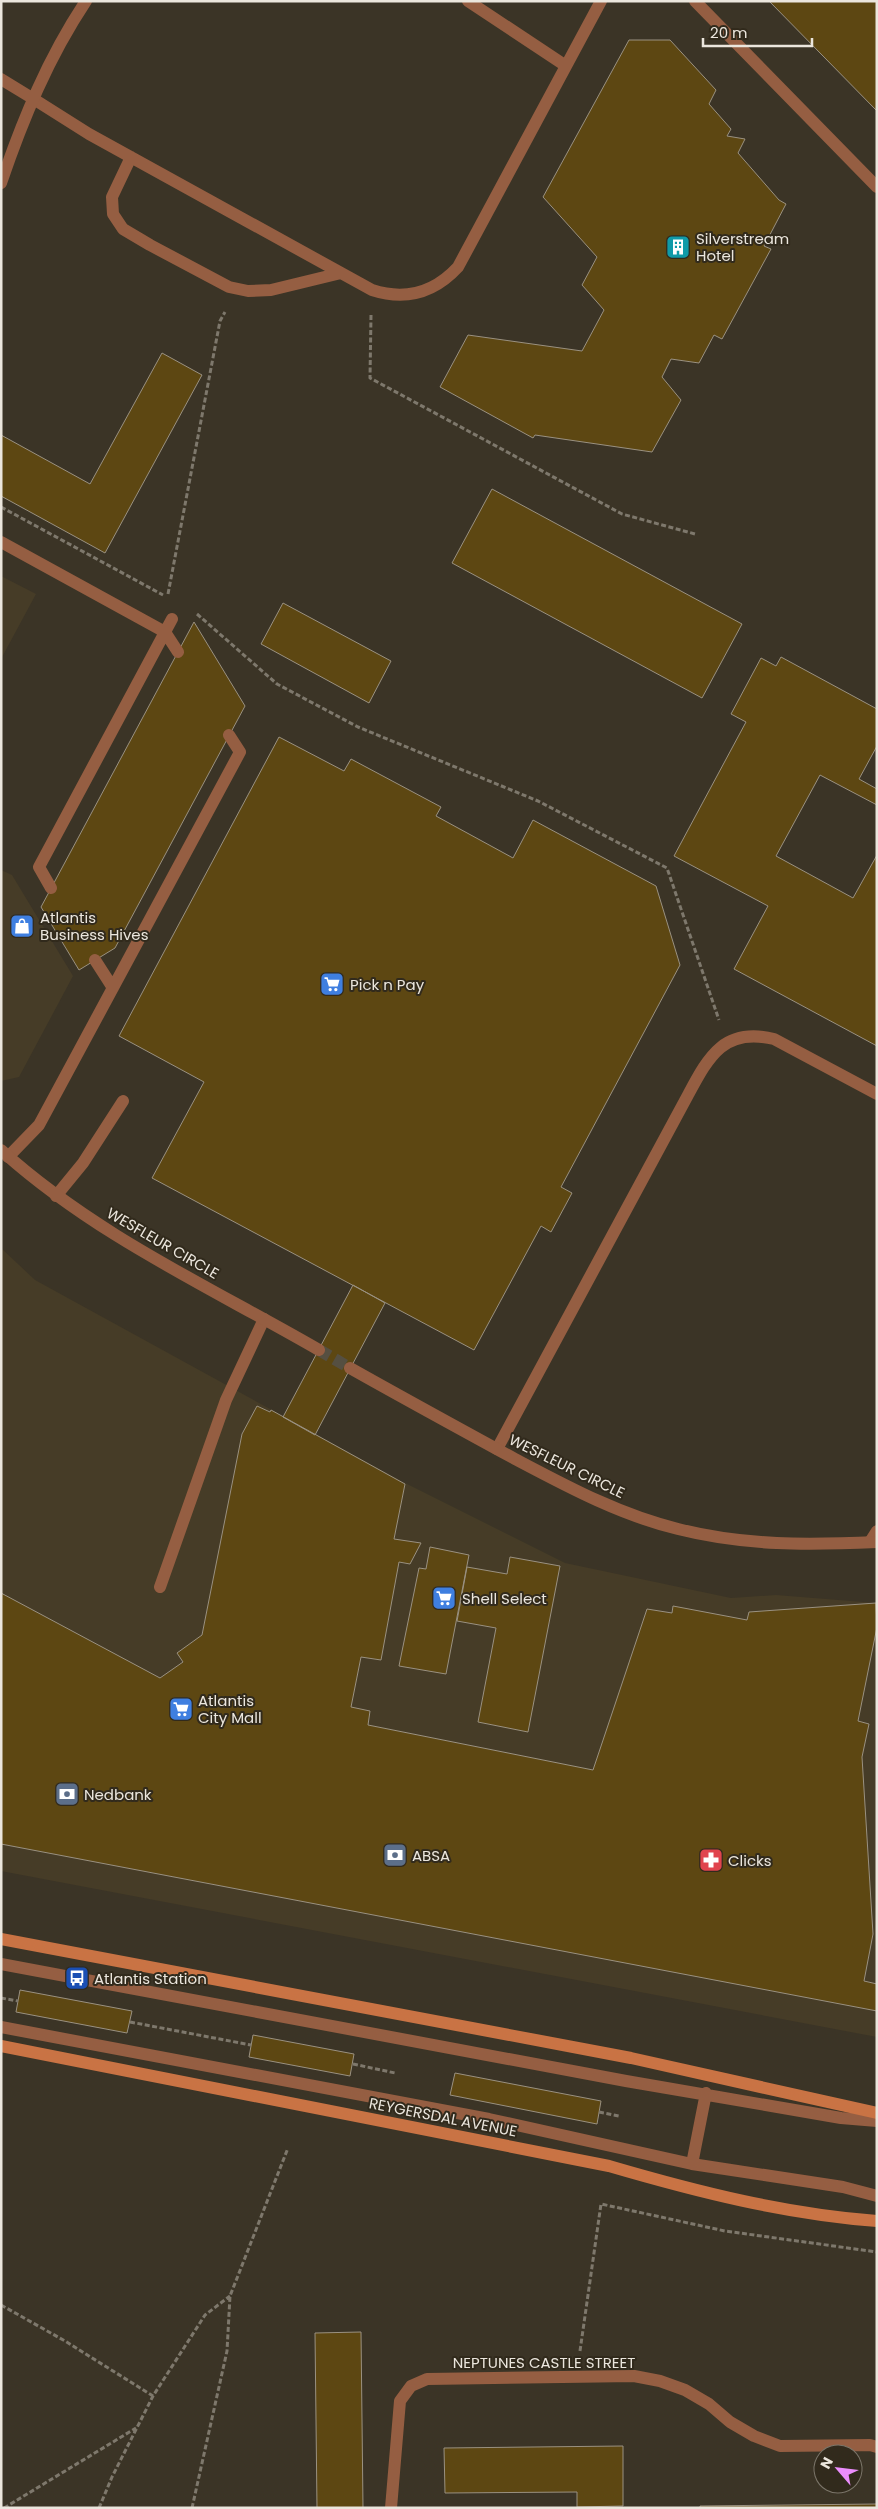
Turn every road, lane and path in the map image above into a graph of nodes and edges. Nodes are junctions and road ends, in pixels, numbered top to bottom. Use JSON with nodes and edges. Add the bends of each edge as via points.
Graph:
{"nodes":[{"id":1,"x":86,"y":1,"type":"edge"},
{"id":2,"x":468,"y":1,"type":"edge"},
{"id":3,"x":601,"y":1,"type":"edge"},
{"id":4,"x":695,"y":1,"type":"edge"},
{"id":5,"x":566,"y":66,"type":"junction"},
{"id":6,"x":1,"y":79,"type":"edge"},
{"id":7,"x":32,"y":98,"type":"junction"},
{"id":8,"x":131,"y":157,"type":"junction"},
{"id":9,"x":1,"y":183,"type":"edge"},
{"id":10,"x":877,"y":187,"type":"edge"},
{"id":11,"x":341,"y":273,"type":"junction"},
{"id":12,"x":238,"y":290,"type":"junction"},
{"id":13,"x":372,"y":290,"type":"junction"},
{"id":14,"x":695,"y":534,"type":"dead end"},
{"id":15,"x":1,"y":542,"type":"edge"},
{"id":16,"x":172,"y":619,"type":"joint"},
{"id":17,"x":165,"y":632,"type":"junction"},
{"id":18,"x":178,"y":652,"type":"dead end"},
{"id":19,"x":277,"y":684,"type":"dead end"},
{"id":20,"x":230,"y":735,"type":"dead end"},
{"id":21,"x":51,"y":888,"type":"dead end"},
{"id":22,"x":95,"y":960,"type":"dead end"},
{"id":23,"x":113,"y":988,"type":"junction"},
{"id":24,"x":726,"y":1043,"type":"junction"},
{"id":25,"x":877,"y":1094,"type":"edge"},
{"id":26,"x":123,"y":1101,"type":"dead end"},
{"id":27,"x":5,"y":1154,"type":"edge"},
{"id":28,"x":56,"y":1196,"type":"junction"},
{"id":29,"x":264,"y":1319,"type":"junction"},
{"id":30,"x":318,"y":1350,"type":"tunnel mouth"},
{"id":31,"x":350,"y":1368,"type":"tunnel mouth"},
{"id":32,"x":497,"y":1449,"type":"junction"},
{"id":33,"x":875,"y":1538,"type":"edge"},
{"id":34,"x":160,"y":1586,"type":"dead end"},
{"id":35,"x":1,"y":1939,"type":"edge"},
{"id":36,"x":1,"y":1964,"type":"edge"},
{"id":37,"x":1,"y":1998,"type":"edge"},
{"id":38,"x":18,"y":2002,"type":"dead end"},
{"id":39,"x":130,"y":2022,"type":"dead end"},
{"id":40,"x":1,"y":2027,"type":"edge"},
{"id":41,"x":251,"y":2045,"type":"dead end"},
{"id":42,"x":1,"y":2046,"type":"edge"},
{"id":43,"x":706,"y":2093,"type":"junction"},
{"id":44,"x":599,"y":2112,"type":"dead end"},
{"id":45,"x":877,"y":2113,"type":"edge"},
{"id":46,"x":619,"y":2116,"type":"dead end"},
{"id":47,"x":877,"y":2121,"type":"edge"},
{"id":48,"x":288,"y":2148,"type":"dead end"},
{"id":49,"x":692,"y":2164,"type":"junction"},
{"id":50,"x":877,"y":2196,"type":"edge"},
{"id":51,"x":877,"y":2221,"type":"edge"},
{"id":52,"x":877,"y":2252,"type":"edge"},
{"id":53,"x":230,"y":2296,"type":"junction"},
{"id":54,"x":1,"y":2305,"type":"edge"},
{"id":55,"x":576,"y":2377,"type":"junction"},
{"id":56,"x":153,"y":2396,"type":"junction"},
{"id":57,"x":137,"y":2427,"type":"junction"},
{"id":58,"x":877,"y":2447,"type":"edge"},
{"id":59,"x":4,"y":2508,"type":"edge"},
{"id":60,"x":99,"y":2508,"type":"edge"},
{"id":61,"x":192,"y":2508,"type":"edge"},
{"id":62,"x":391,"y":2508,"type":"edge"}],
"edges":[{"from":1,"to":7,"type":"street"},
{"from":2,"to":5,"type":"street"},
{"from":3,"to":5,"type":"street"},
{"from":4,"to":10,"type":"street"},
{"from":5,"to":13,"type":"street","via":[[458,267],[440,284],[418,294],[387,295]]},
{"from":6,"to":7,"type":"street"},
{"from":7,"to":8,"type":"street"},
{"from":7,"to":9,"type":"street"},
{"from":8,"to":11,"type":"street"},
{"from":8,"to":12,"type":"street","via":[[112,196],[117,222],[144,241]]},
{"from":11,"to":12,"type":"street","via":[[271,290]]},
{"from":11,"to":13,"type":"street"},
{"from":12,"to":16,"type":"path","via":[[220,321],[167,597]]},
{"from":13,"to":14,"type":"path","via":[[370,378],[622,514]]},
{"from":15,"to":17,"type":"street"},
{"from":16,"to":17,"type":"street"},
{"from":17,"to":18,"type":"street"},
{"from":17,"to":21,"type":"street","via":[[39,867]]},
{"from":19,"to":24,"type":"path","via":[[358,727],[538,801],[667,868]]},
{"from":20,"to":23,"type":"street","via":[[240,752]]},
{"from":22,"to":23,"type":"street"},
{"from":23,"to":27,"type":"street","via":[[39,1125]]},
{"from":24,"to":25,"type":"street","via":[[745,1036],[774,1039]]},
{"from":24,"to":32,"type":"street","via":[[706,1062]]},
{"from":26,"to":28,"type":"street","via":[[83,1163]]},
{"from":27,"to":28,"type":"street","name":"WESFLEUR CIRCLE"},
{"from":28,"to":29,"type":"street","name":"WESFLEUR CIRCLE","via":[[130,1245]]},
{"from":29,"to":30,"type":"street","name":"WESFLEUR CIRCLE"},
{"from":29,"to":34,"type":"street","via":[[226,1400]]},
{"from":31,"to":32,"type":"street","name":"WESFLEUR CIRCLE"},
{"from":32,"to":33,"type":"street","name":"WESFLEUR CIRCLE","via":[[599,1502],[677,1529],[769,1544]]},
{"from":35,"to":45,"type":"main road","via":[[631,2058]]},
{"from":36,"to":43,"type":"street"},
{"from":37,"to":38,"type":"path"},
{"from":39,"to":41,"type":"path"},
{"from":40,"to":49,"type":"street","via":[[489,2119]]},
{"from":42,"to":51,"type":"main road","name":"REYGERSDAL AVENUE","via":[[609,2166],[742,2201]]},
{"from":43,"to":47,"type":"street","via":[[841,2118]]},
{"from":43,"to":49,"type":"street"},
{"from":44,"to":46,"type":"path"},
{"from":48,"to":53,"type":"path"},
{"from":49,"to":50,"type":"street","via":[[843,2187]]},
{"from":52,"to":55,"type":"path","via":[[725,2231],[601,2204]]},
{"from":53,"to":56,"type":"path","via":[[205,2315]]},
{"from":53,"to":61,"type":"path","via":[[227,2351]]},
{"from":54,"to":56,"type":"path"},
{"from":55,"to":58,"type":"street","name":"NEPTUNES CASTLE STREET","via":[[634,2376],[660,2381],[685,2390],[730,2422],[780,2446]]},
{"from":55,"to":62,"type":"street","name":"NEPTUNES CASTLE STREET","via":[[427,2380],[411,2386],[400,2401]]},
{"from":56,"to":57,"type":"path"},
{"from":57,"to":59,"type":"path"},
{"from":57,"to":60,"type":"path"}]}
